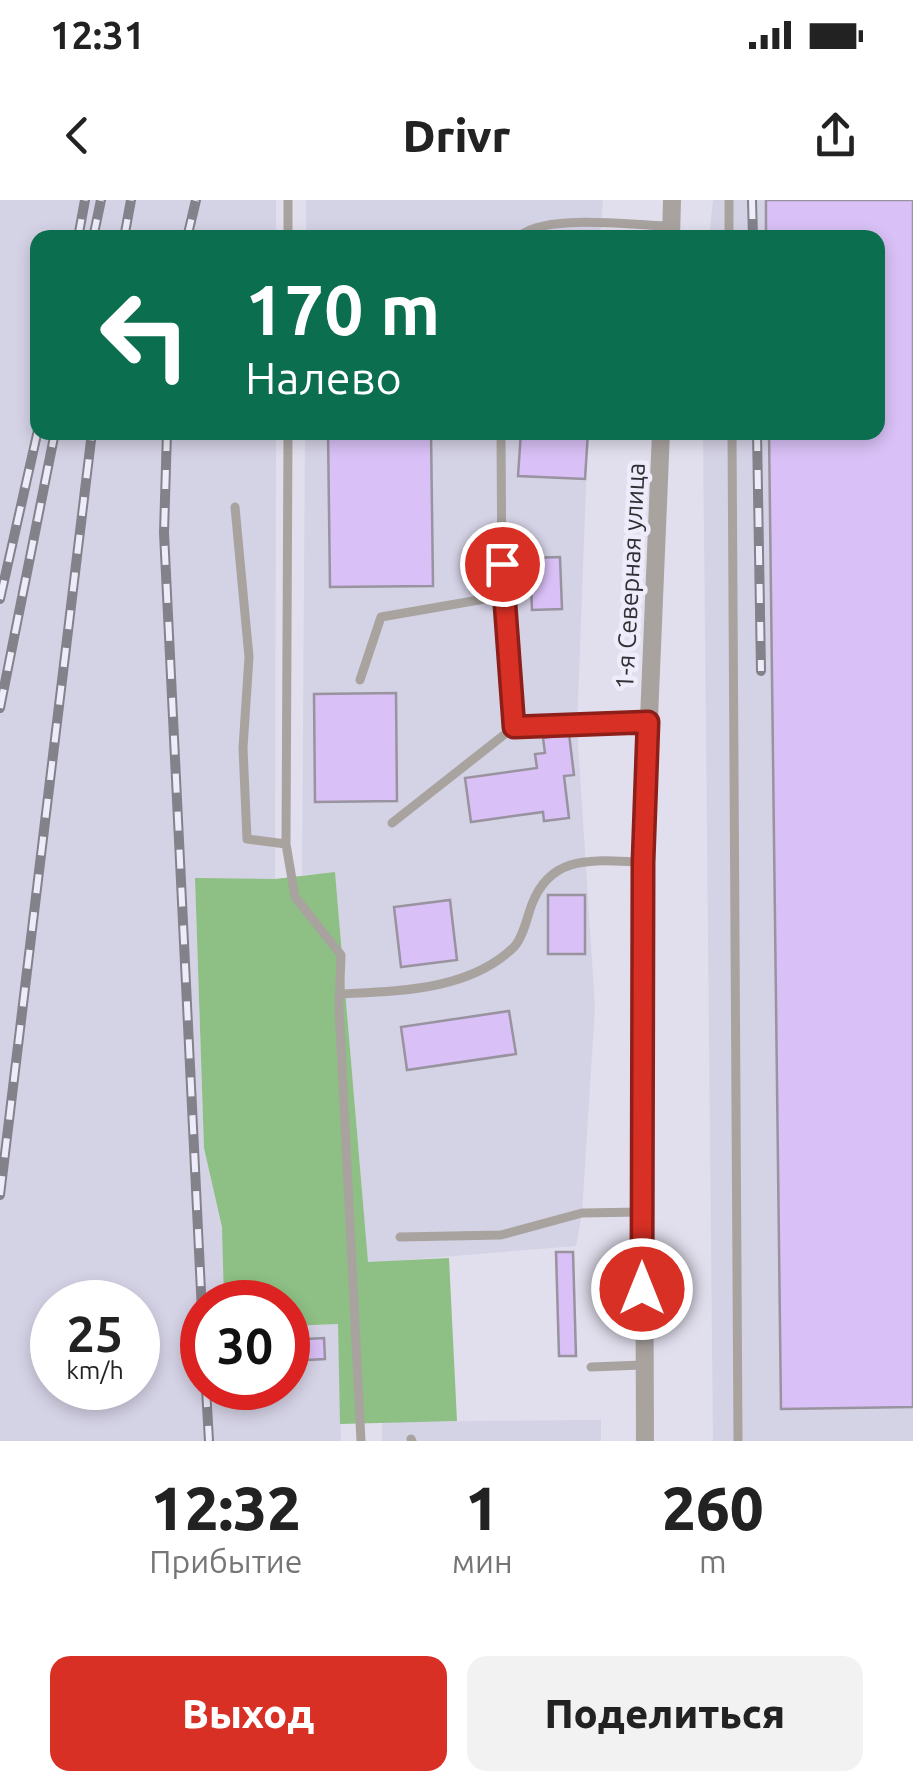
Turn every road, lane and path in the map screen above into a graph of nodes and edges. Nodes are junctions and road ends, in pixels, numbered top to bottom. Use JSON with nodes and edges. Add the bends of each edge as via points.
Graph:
{"nodes":[{"id":1,"x":288,"y":200,"type":"edge"},
{"id":2,"x":672,"y":200,"type":"edge"},
{"id":3,"x":729,"y":200,"type":"edge"},
{"id":4,"x":288,"y":230,"type":"edge"},
{"id":5,"x":529,"y":230,"type":"edge"},
{"id":6,"x":649,"y":230,"type":"edge"},
{"id":7,"x":671,"y":230,"type":"edge"},
{"id":8,"x":730,"y":230,"type":"edge"},
{"id":9,"x":288,"y":440,"type":"edge"},
{"id":10,"x":501,"y":440,"type":"edge"},
{"id":11,"x":662,"y":440,"type":"edge"},
{"id":12,"x":732,"y":440,"type":"edge"},
{"id":13,"x":235,"y":507,"type":"dead end"},
{"id":14,"x":502,"y":596,"type":"junction"},
{"id":15,"x":360,"y":680,"type":"dead end"},
{"id":16,"x":648,"y":722,"type":"junction"},
{"id":17,"x":514,"y":727,"type":"junction"},
{"id":18,"x":392,"y":823,"type":"dead end"},
{"id":19,"x":286,"y":844,"type":"junction"},
{"id":20,"x":643,"y":862,"type":"junction"},
{"id":21,"x":339,"y":994,"type":"junction"},
{"id":22,"x":641,"y":1212,"type":"junction"},
{"id":23,"x":400,"y":1237,"type":"dead end"},
{"id":24,"x":642,"y":1365,"type":"junction"},
{"id":25,"x":591,"y":1367,"type":"dead end"},
{"id":26,"x":361,"y":1441,"type":"edge"},
{"id":27,"x":644,"y":1441,"type":"edge"},
{"id":28,"x":738,"y":1441,"type":"edge"}],
"edges":[{"from":1,"to":4,"type":"lane"},
{"from":2,"to":7,"type":"street"},
{"from":3,"to":8,"type":"lane"},
{"from":5,"to":6,"type":"lane","via":[[559,222]]},
{"from":9,"to":19,"type":"lane"},
{"from":10,"to":14,"type":"lane"},
{"from":11,"to":16,"type":"street","name":"1-я Северная улица"},
{"from":12,"to":28,"type":"lane"},
{"from":13,"to":19,"type":"lane","via":[[248,657],[247,839]]},
{"from":14,"to":15,"type":"lane","via":[[381,617]]},
{"from":14,"to":17,"type":"lane"},
{"from":16,"to":17,"type":"lane"},
{"from":16,"to":20,"type":"street","name":"1-я Северная улица"},
{"from":17,"to":18,"type":"lane"},
{"from":19,"to":21,"type":"lane","via":[[295,897],[340,955]]},
{"from":20,"to":21,"type":"lane","via":[[582,858],[558,868],[536,895],[516,945],[472,974],[416,990]]},
{"from":20,"to":22,"type":"street","name":"1-я Северная улица"},
{"from":21,"to":26,"type":"lane"},
{"from":22,"to":23,"type":"lane","via":[[582,1214],[501,1235]]},
{"from":22,"to":24,"type":"street","name":"1-я Северная улица"},
{"from":24,"to":25,"type":"lane"},
{"from":24,"to":27,"type":"street","name":"1-я Северная улица"}]}
